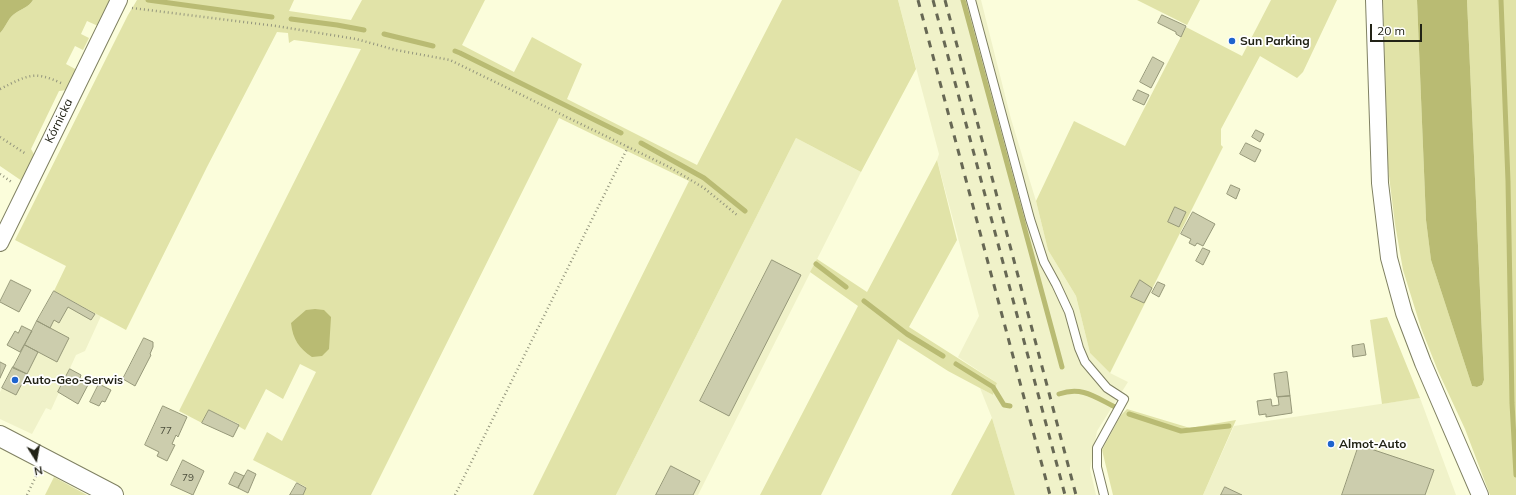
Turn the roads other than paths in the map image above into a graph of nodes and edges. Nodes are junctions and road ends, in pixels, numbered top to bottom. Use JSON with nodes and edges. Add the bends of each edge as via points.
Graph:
{"nodes":[{"id":1,"x":971,"y":0,"type":"edge"},
{"id":2,"x":1374,"y":0,"type":"edge"},
{"id":3,"x":117,"y":3,"type":"edge"},
{"id":4,"x":0,"y":243,"type":"edge"},
{"id":5,"x":0,"y":436,"type":"edge"},
{"id":6,"x":113,"y":495,"type":"edge"},
{"id":7,"x":1104,"y":495,"type":"edge"},
{"id":8,"x":1480,"y":495,"type":"edge"}],
"edges":[{"from":1,"to":7,"type":"lane","via":[[1044,262],[1069,312],[1085,362],[1107,388],[1124,399],[1097,448],[1097,467]]},
{"from":2,"to":8,"type":"street","via":[[1380,183],[1389,258],[1409,327]]},
{"from":3,"to":4,"type":"street","name":"Kórnicka"},
{"from":5,"to":6,"type":"street"}]}
